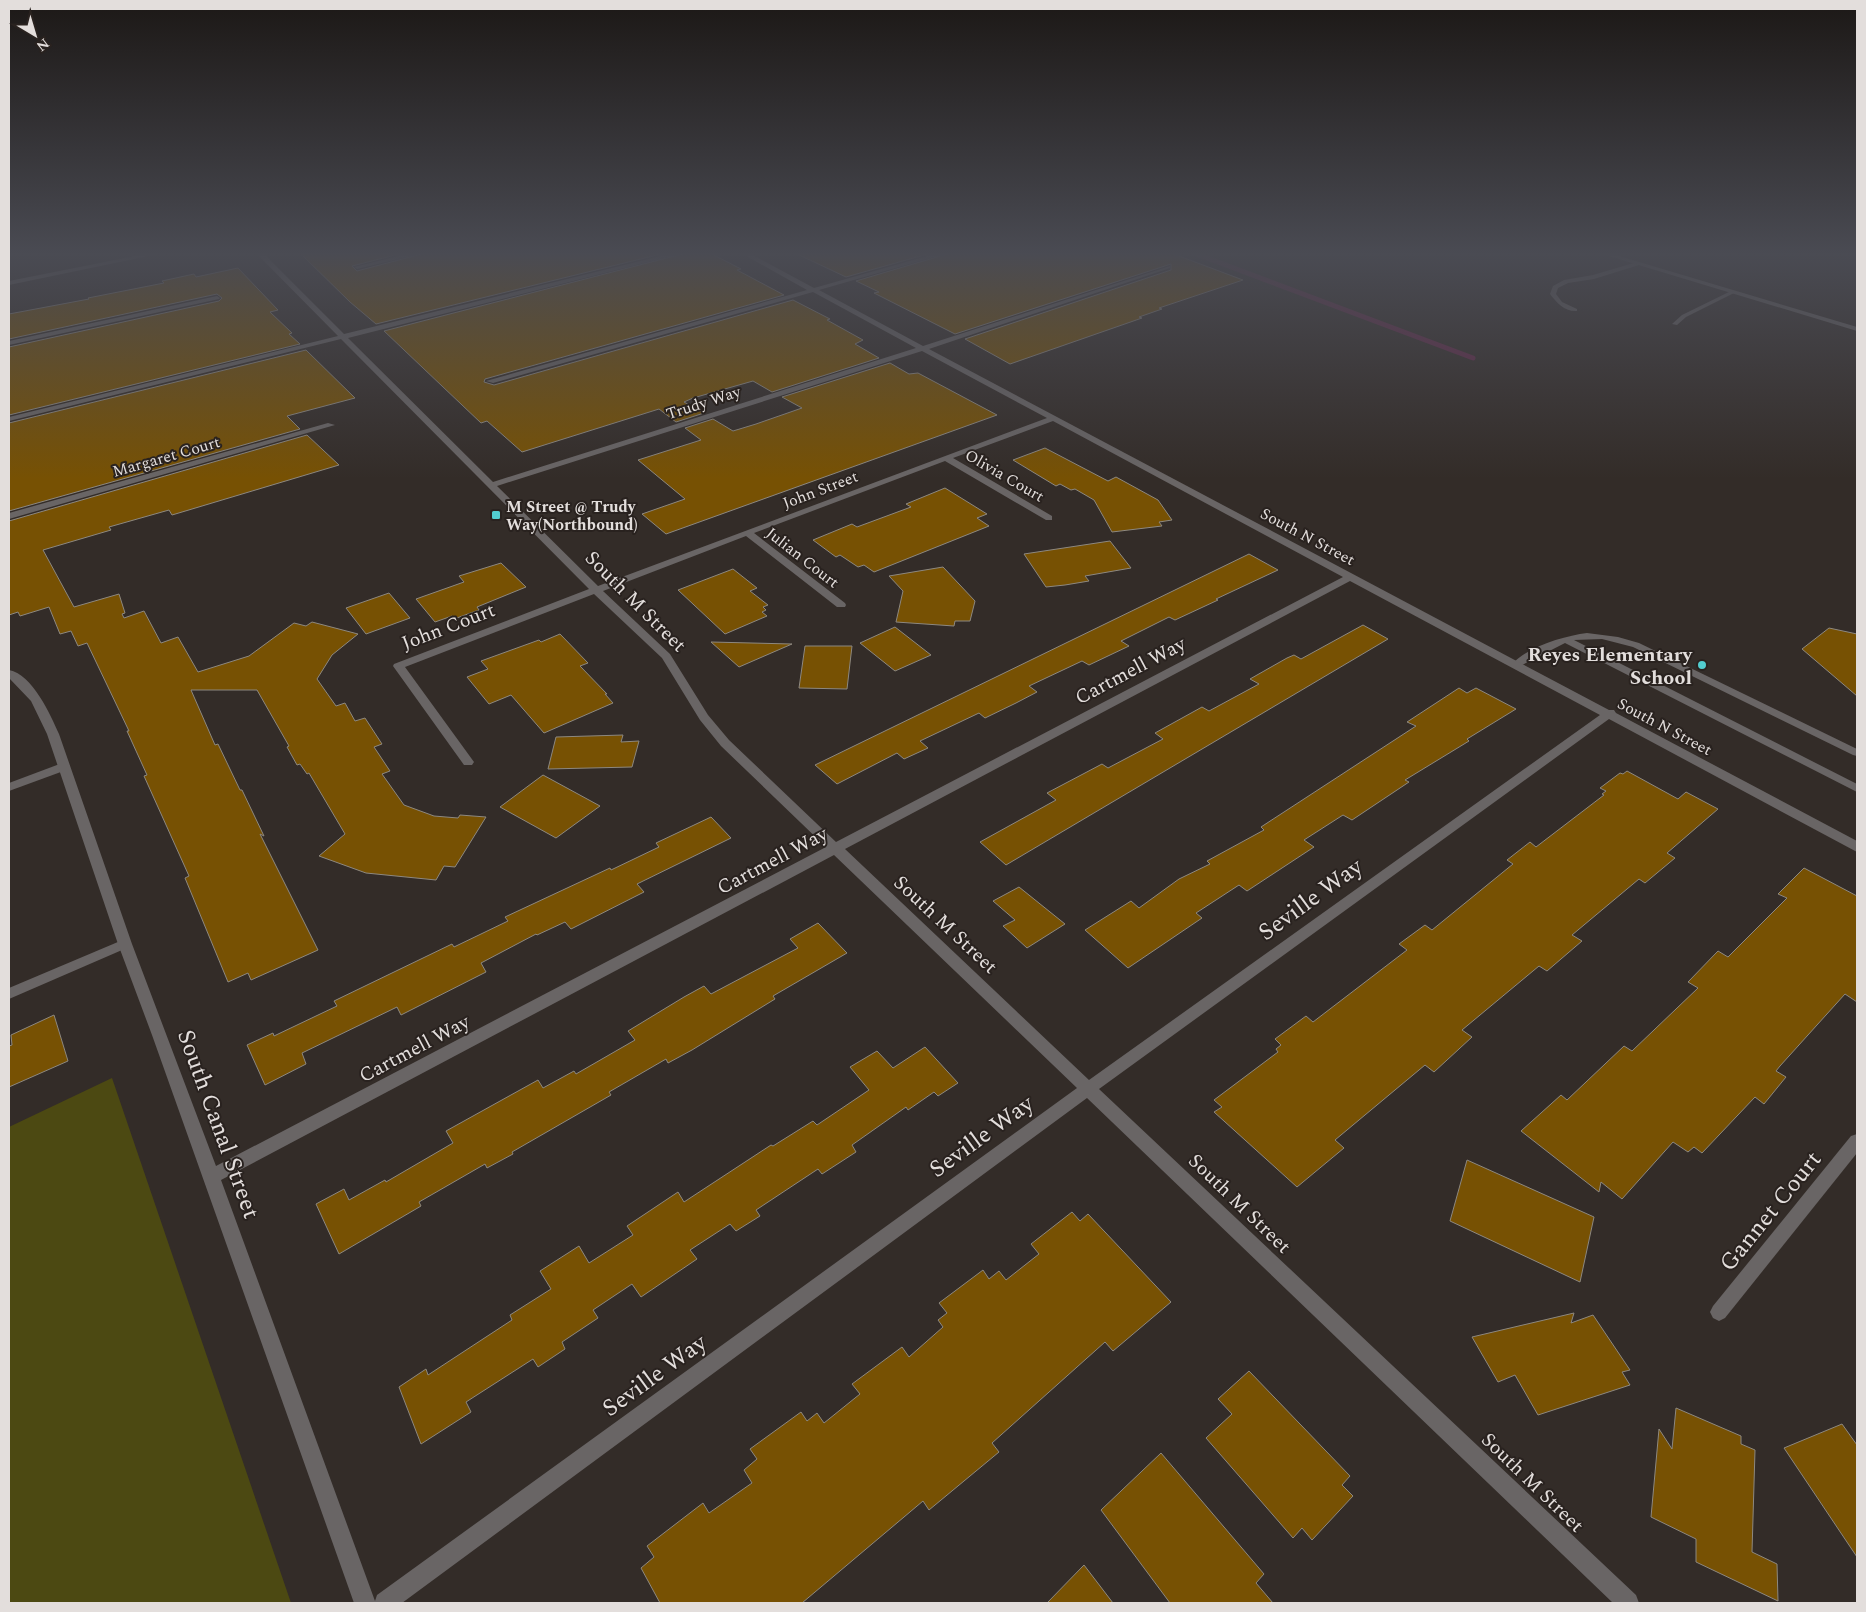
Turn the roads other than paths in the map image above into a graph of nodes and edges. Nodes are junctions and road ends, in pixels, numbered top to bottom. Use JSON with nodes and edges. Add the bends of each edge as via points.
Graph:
{"nodes":[{"id":1,"x":77,"y":328,"type":"edge"},
{"id":2,"x":334,"y":328,"type":"edge"},
{"id":3,"x":378,"y":328,"type":"edge"},
{"id":4,"x":676,"y":328,"type":"edge"},
{"id":5,"x":884,"y":328,"type":"edge"},
{"id":6,"x":983,"y":328,"type":"edge"},
{"id":7,"x":343,"y":337,"type":"junction"},
{"id":8,"x":9,"y":343,"type":"edge"},
{"id":9,"x":923,"y":348,"type":"junction"},
{"id":10,"x":490,"y":381,"type":"dead end"},
{"id":11,"x":1054,"y":418,"type":"junction"},
{"id":12,"x":9,"y":419,"type":"edge"},
{"id":13,"x":331,"y":425,"type":"dead end"},
{"id":14,"x":946,"y":458,"type":"junction"},
{"id":15,"x":492,"y":485,"type":"junction"},
{"id":16,"x":9,"y":516,"type":"edge"},
{"id":17,"x":1049,"y":518,"type":"dead end"},
{"id":18,"x":747,"y":532,"type":"junction"},
{"id":19,"x":1352,"y":576,"type":"junction"},
{"id":20,"x":596,"y":590,"type":"junction"},
{"id":21,"x":841,"y":605,"type":"dead end"},
{"id":22,"x":1565,"y":639,"type":"junction"},
{"id":23,"x":1517,"y":664,"type":"junction"},
{"id":24,"x":9,"y":673,"type":"edge"},
{"id":25,"x":1610,"y":714,"type":"junction"},
{"id":26,"x":1857,"y":753,"type":"edge"},
{"id":27,"x":468,"y":762,"type":"dead end"},
{"id":28,"x":66,"y":766,"type":"junction"},
{"id":29,"x":9,"y":787,"type":"edge"},
{"id":30,"x":1857,"y":788,"type":"edge"},
{"id":31,"x":1857,"y":847,"type":"edge"},
{"id":32,"x":836,"y":849,"type":"junction"},
{"id":33,"x":125,"y":944,"type":"junction"},
{"id":34,"x":9,"y":994,"type":"edge"},
{"id":35,"x":1089,"y":1088,"type":"junction"},
{"id":36,"x":1857,"y":1141,"type":"edge"},
{"id":37,"x":211,"y":1177,"type":"junction"},
{"id":38,"x":1719,"y":1312,"type":"dead end"},
{"id":39,"x":365,"y":1603,"type":"edge"},
{"id":40,"x":385,"y":1603,"type":"edge"},
{"id":41,"x":1628,"y":1603,"type":"edge"}],
"edges":[{"from":1,"to":8,"type":"street"},
{"from":2,"to":7,"type":"street","name":"South M Street"},
{"from":3,"to":7,"type":"street"},
{"from":4,"to":10,"type":"street"},
{"from":5,"to":9,"type":"street","name":"South N Street"},
{"from":6,"to":9,"type":"street","name":"Trudy Way"},
{"from":7,"to":12,"type":"street"},
{"from":7,"to":15,"type":"street","name":"South M Street"},
{"from":9,"to":11,"type":"street","name":"South N Street"},
{"from":9,"to":15,"type":"street","name":"Trudy Way"},
{"from":11,"to":14,"type":"street","name":"John Street"},
{"from":11,"to":19,"type":"street","name":"South N Street"},
{"from":13,"to":16,"type":"street","name":"Margaret Court"},
{"from":14,"to":17,"type":"street","name":"Olivia Court"},
{"from":14,"to":18,"type":"street","name":"John Street"},
{"from":15,"to":20,"type":"street","name":"South M Street"},
{"from":18,"to":20,"type":"street","name":"John Street"},
{"from":18,"to":21,"type":"street","name":"Julian Court"},
{"from":19,"to":23,"type":"street","name":"South N Street"},
{"from":19,"to":32,"type":"street","name":"Cartmell Way"},
{"from":20,"to":27,"type":"street","name":"John Court","via":[[398,666]]},
{"from":20,"to":32,"type":"street","name":"South M Street","via":[[666,656],[704,717],[725,743]]},
{"from":22,"to":23,"type":"lane","via":[[1549,644]]},
{"from":22,"to":26,"type":"lane","via":[[1596,635],[1636,645]]},
{"from":22,"to":30,"type":"lane"},
{"from":23,"to":25,"type":"street","name":"South N Street"},
{"from":24,"to":28,"type":"street","name":"South Canal Street","via":[[39,702]]},
{"from":25,"to":31,"type":"street","name":"South N Street"},
{"from":25,"to":35,"type":"street","name":"Seville Way"},
{"from":28,"to":29,"type":"lane"},
{"from":28,"to":33,"type":"street","name":"South Canal Street"},
{"from":32,"to":35,"type":"street","name":"South M Street"},
{"from":32,"to":37,"type":"street","name":"Cartmell Way"},
{"from":33,"to":34,"type":"lane"},
{"from":33,"to":37,"type":"street","name":"South Canal Street"},
{"from":35,"to":40,"type":"street","name":"Seville Way"},
{"from":35,"to":41,"type":"street","name":"South M Street"},
{"from":36,"to":38,"type":"street","name":"Gannet Court"},
{"from":37,"to":39,"type":"street","name":"South Canal Street"}]}
